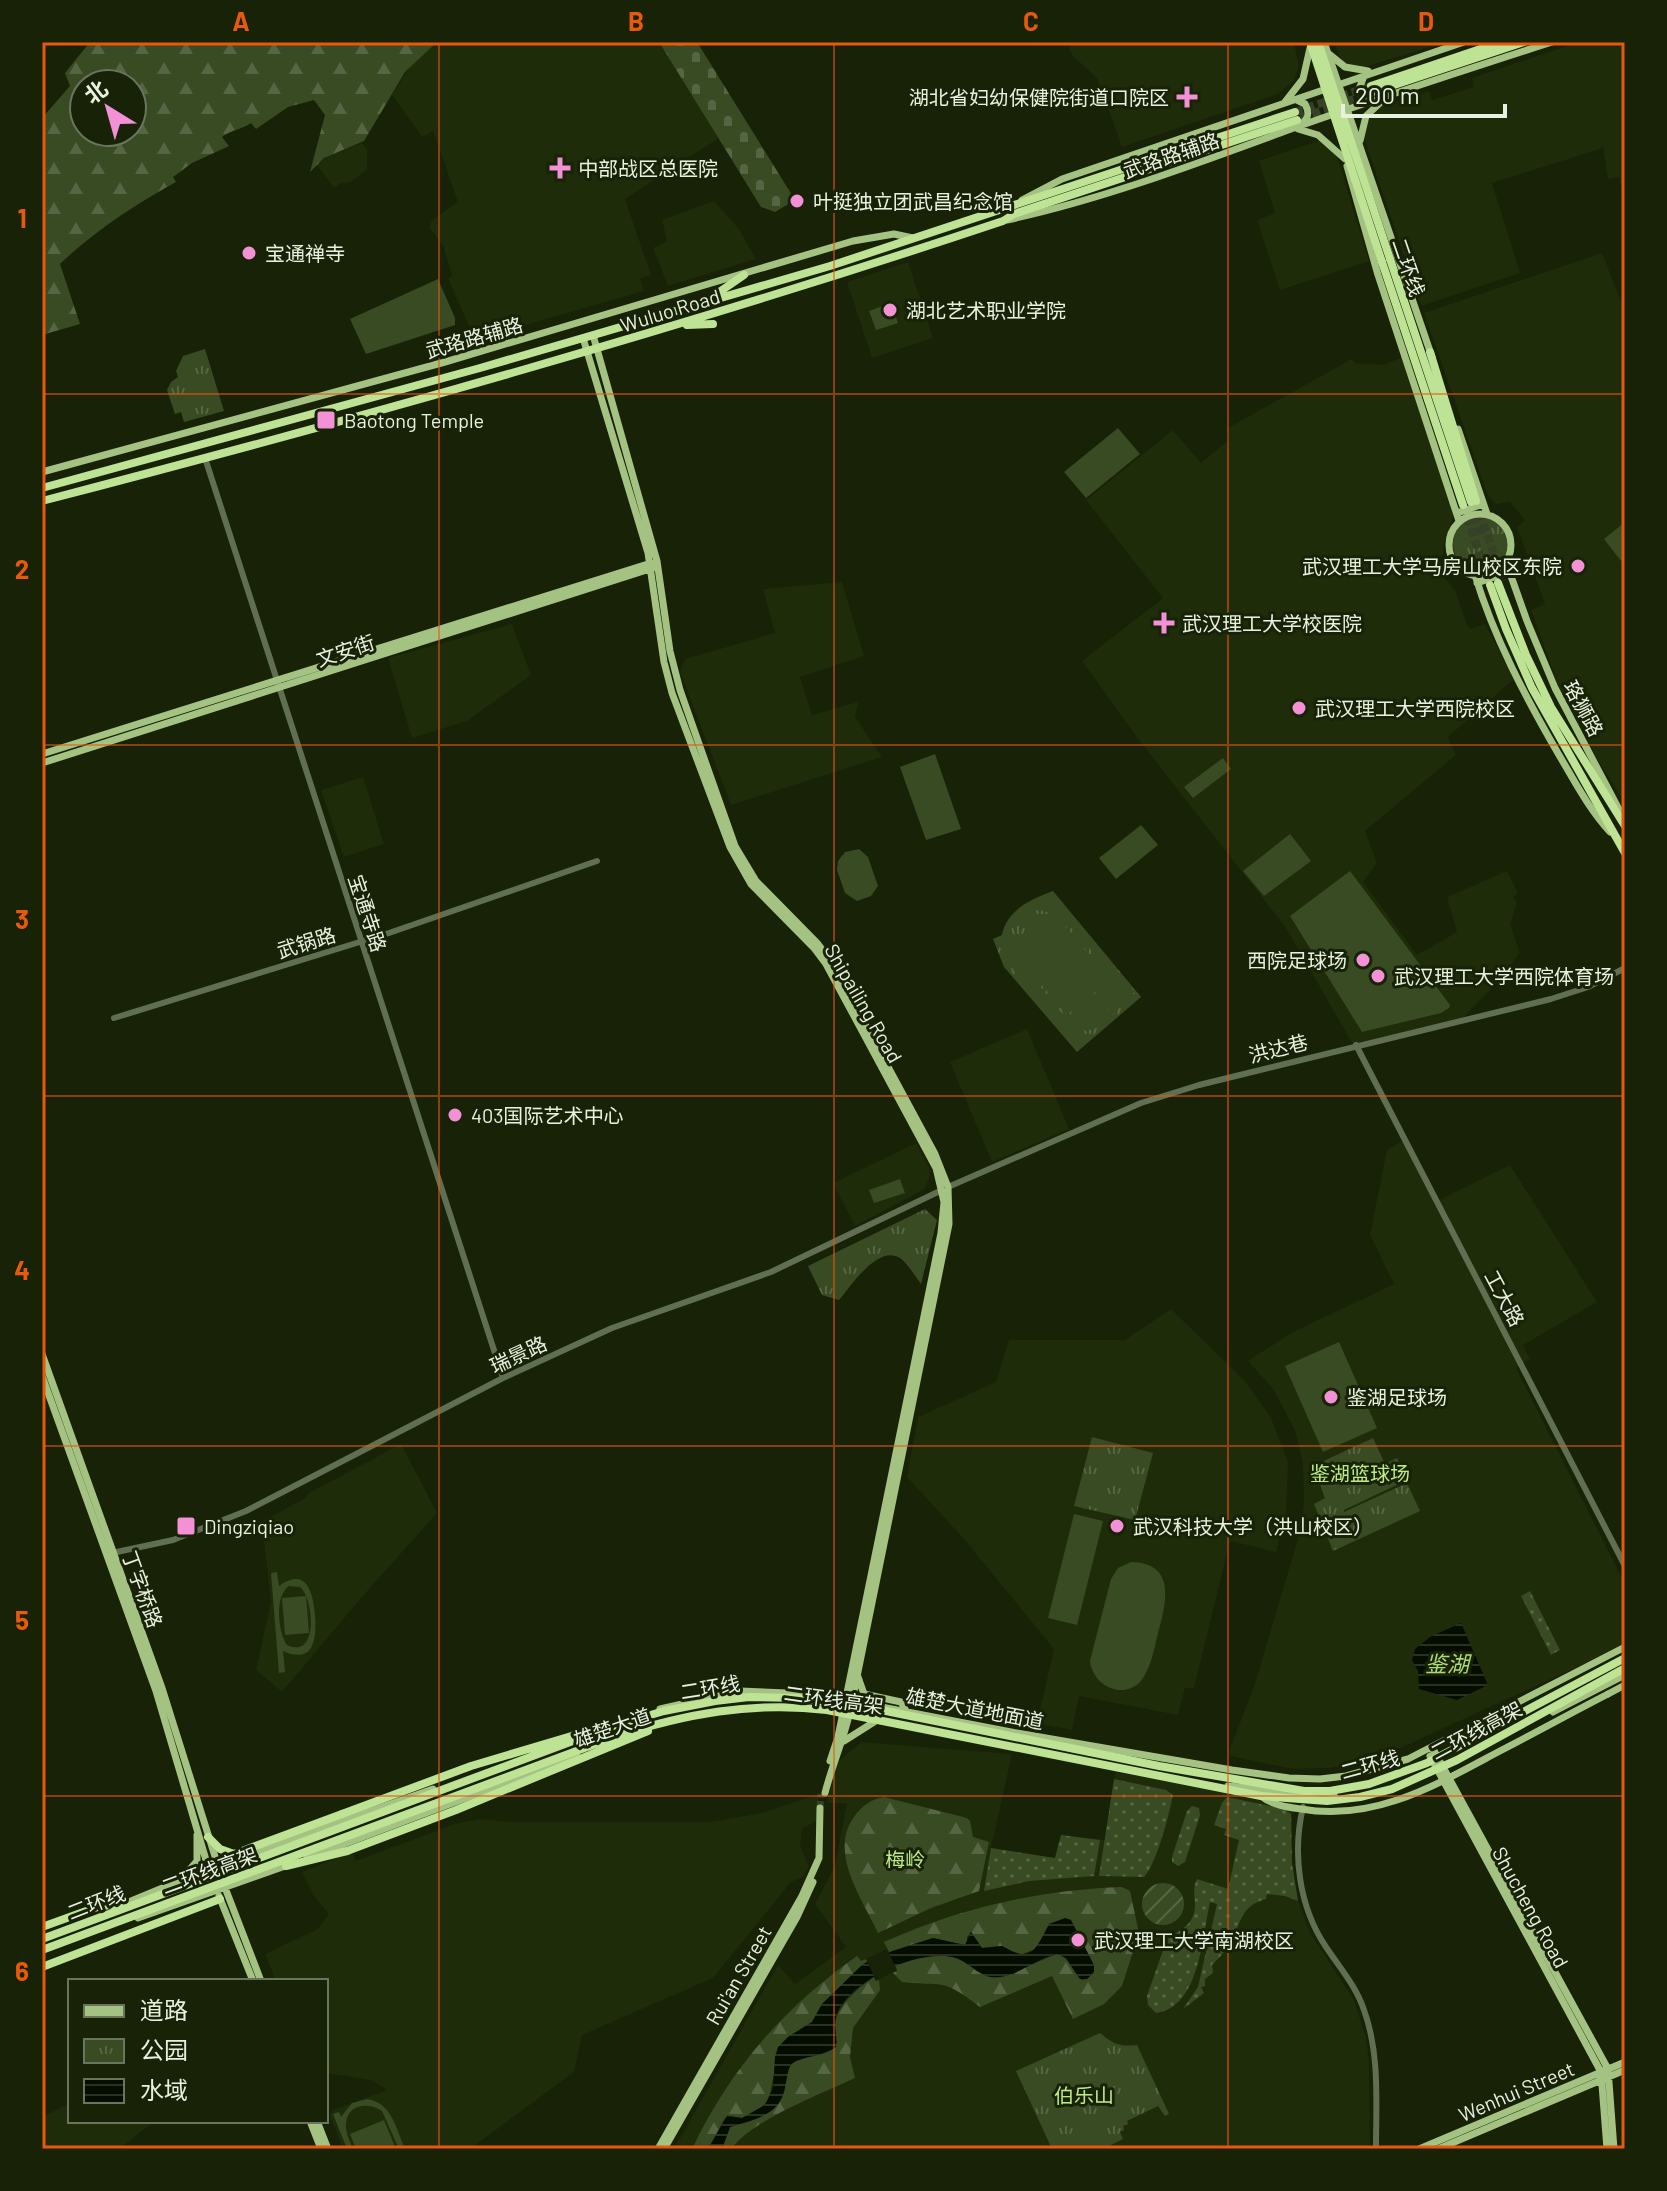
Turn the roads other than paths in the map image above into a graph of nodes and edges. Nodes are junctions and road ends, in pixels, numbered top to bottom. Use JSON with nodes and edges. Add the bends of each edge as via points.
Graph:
{"nodes":[{"id":1,"x":1324,"y":42,"type":"edge"},
{"id":2,"x":1464,"y":42,"type":"edge"},
{"id":3,"x":1501,"y":42,"type":"edge"},
{"id":4,"x":1524,"y":42,"type":"edge"},
{"id":5,"x":1552,"y":42,"type":"edge"},
{"id":6,"x":1311,"y":44,"type":"edge"},
{"id":7,"x":1328,"y":53,"type":"junction"},
{"id":8,"x":1370,"y":73,"type":"junction"},
{"id":9,"x":1338,"y":84,"type":"junction"},
{"id":10,"x":1322,"y":89,"type":"junction"},
{"id":11,"x":1372,"y":94,"type":"junction"},
{"id":12,"x":1385,"y":98,"type":"junction"},
{"id":13,"x":1294,"y":100,"type":"junction"},
{"id":14,"x":1283,"y":104,"type":"junction"},
{"id":15,"x":1347,"y":111,"type":"junction"},
{"id":16,"x":1331,"y":116,"type":"junction"},
{"id":17,"x":1296,"y":122,"type":"junction"},
{"id":18,"x":1360,"y":147,"type":"junction"},
{"id":19,"x":1345,"y":159,"type":"junction"},
{"id":20,"x":1012,"y":205,"type":"junction"},
{"id":21,"x":913,"y":238,"type":"junction"},
{"id":22,"x":1386,"y":260,"type":"junction"},
{"id":23,"x":744,"y":275,"type":"junction"},
{"id":24,"x":705,"y":302,"type":"junction"},
{"id":25,"x":1396,"y":318,"type":"junction"},
{"id":26,"x":713,"y":324,"type":"dead end"},
{"id":27,"x":674,"y":325,"type":"junction"},
{"id":28,"x":588,"y":336,"type":"junction"},
{"id":29,"x":592,"y":351,"type":"junction"},
{"id":30,"x":1430,"y":352,"type":"joint"},
{"id":31,"x":205,"y":458,"type":"junction"},
{"id":32,"x":42,"y":472,"type":"edge"},
{"id":33,"x":42,"y":488,"type":"edge"},
{"id":34,"x":42,"y":501,"type":"edge"},
{"id":35,"x":1468,"y":508,"type":"junction"},
{"id":36,"x":1487,"y":514,"type":"junction"},
{"id":37,"x":1506,"y":562,"type":"junction"},
{"id":38,"x":654,"y":565,"type":"junction"},
{"id":39,"x":1502,"y":580,"type":"junction"},
{"id":40,"x":1477,"y":582,"type":"junction"},
{"id":41,"x":278,"y":684,"type":"junction"},
{"id":42,"x":42,"y":754,"type":"edge"},
{"id":43,"x":42,"y":763,"type":"edge"},
{"id":44,"x":1625,"y":823,"type":"edge"},
{"id":45,"x":1615,"y":836,"type":"junction"},
{"id":46,"x":1625,"y":853,"type":"edge"},
{"id":47,"x":597,"y":861,"type":"dead end"},
{"id":48,"x":361,"y":942,"type":"junction"},
{"id":49,"x":1625,"y":968,"type":"edge"},
{"id":50,"x":114,"y":1018,"type":"dead end"},
{"id":51,"x":1356,"y":1045,"type":"junction"},
{"id":52,"x":945,"y":1188,"type":"junction"},
{"id":53,"x":42,"y":1354,"type":"edge"},
{"id":54,"x":42,"y":1376,"type":"edge"},
{"id":55,"x":503,"y":1378,"type":"junction"},
{"id":56,"x":54,"y":1397,"type":"junction"},
{"id":57,"x":42,"y":1404,"type":"edge"},
{"id":58,"x":112,"y":1553,"type":"junction"},
{"id":59,"x":1625,"y":1566,"type":"edge"},
{"id":60,"x":1625,"y":1647,"type":"edge"},
{"id":61,"x":1625,"y":1658,"type":"edge"},
{"id":62,"x":1625,"y":1668,"type":"edge"},
{"id":63,"x":857,"y":1675,"type":"junction"},
{"id":64,"x":1625,"y":1675,"type":"edge"},
{"id":65,"x":1625,"y":1685,"type":"edge"},
{"id":66,"x":849,"y":1699,"type":"junction"},
{"id":67,"x":906,"y":1711,"type":"junction"},
{"id":68,"x":849,"y":1716,"type":"junction"},
{"id":69,"x":874,"y":1722,"type":"junction"},
{"id":70,"x":613,"y":1726,"type":"junction"},
{"id":71,"x":844,"y":1741,"type":"junction"},
{"id":72,"x":1429,"y":1749,"type":"junction"},
{"id":73,"x":1439,"y":1766,"type":"junction"},
{"id":74,"x":1306,"y":1795,"type":"junction"},
{"id":75,"x":1261,"y":1796,"type":"junction"},
{"id":76,"x":198,"y":1833,"type":"junction"},
{"id":77,"x":208,"y":1837,"type":"junction"},
{"id":78,"x":234,"y":1854,"type":"junction"},
{"id":79,"x":213,"y":1866,"type":"junction"},
{"id":80,"x":286,"y":1866,"type":"junction"},
{"id":81,"x":180,"y":1879,"type":"junction"},
{"id":82,"x":223,"y":1897,"type":"junction"},
{"id":83,"x":124,"y":1904,"type":"junction"},
{"id":84,"x":233,"y":1922,"type":"junction"},
{"id":85,"x":42,"y":1927,"type":"edge"},
{"id":86,"x":42,"y":1938,"type":"edge"},
{"id":87,"x":42,"y":1952,"type":"edge"},
{"id":88,"x":42,"y":1967,"type":"edge"},
{"id":89,"x":252,"y":1979,"type":"edge"},
{"id":90,"x":260,"y":1979,"type":"edge"},
{"id":91,"x":1625,"y":2062,"type":"edge"},
{"id":92,"x":1625,"y":2070,"type":"edge"},
{"id":93,"x":1605,"y":2075,"type":"junction"},
{"id":94,"x":311,"y":2123,"type":"edge"},
{"id":95,"x":318,"y":2123,"type":"edge"},
{"id":96,"x":321,"y":2149,"type":"edge"},
{"id":97,"x":328,"y":2149,"type":"edge"},
{"id":98,"x":658,"y":2149,"type":"edge"},
{"id":99,"x":664,"y":2149,"type":"edge"},
{"id":100,"x":1376,"y":2149,"type":"edge"},
{"id":101,"x":1419,"y":2149,"type":"edge"},
{"id":102,"x":1438,"y":2149,"type":"edge"},
{"id":103,"x":1607,"y":2149,"type":"edge"},
{"id":104,"x":1614,"y":2149,"type":"edge"}],
"edges":[{"from":1,"to":7,"type":"main road"},
{"from":2,"to":8,"type":"main road","name":"武珞路辅路"},
{"from":3,"to":11,"type":"highway"},
{"from":4,"to":11,"type":"highway"},
{"from":5,"to":12,"type":"main road"},
{"from":6,"to":10,"type":"main road"},
{"from":6,"to":14,"type":"main road","via":[[1303,79]]},
{"from":6,"to":22,"type":"highway","name":"二环线","bridge":true},
{"from":7,"to":8,"type":"main road","via":[[1345,67]]},
{"from":7,"to":9,"type":"main road"},
{"from":8,"to":9,"type":"main road","name":"武珞路辅路"},
{"from":8,"to":11,"type":"main road","via":[[1359,89],[1364,98]]},
{"from":9,"to":10,"type":"main road","name":"武珞路辅路"},
{"from":9,"to":15,"type":"main road"},
{"from":10,"to":13,"type":"main road","name":"武珞路辅路"},
{"from":10,"to":16,"type":"main road"},
{"from":11,"to":12,"type":"main road"},
{"from":11,"to":15,"type":"main road"},
{"from":12,"to":18,"type":"main road","via":[[1366,116]]},
{"from":13,"to":14,"type":"main road","name":"武珞路辅路"},
{"from":13,"to":17,"type":"main road","via":[[1303,101],[1309,113]]},
{"from":14,"to":20,"type":"main road","name":"武珞路辅路","via":[[1062,179]]},
{"from":15,"to":16,"type":"main road"},
{"from":15,"to":18,"type":"main road"},
{"from":16,"to":17,"type":"main road"},
{"from":16,"to":19,"type":"main road"},
{"from":17,"to":19,"type":"main road"},
{"from":17,"to":20,"type":"highway","name":"Wuluo Road"},
{"from":17,"to":27,"type":"highway","name":"Wuluo Road","via":[[813,284]]},
{"from":18,"to":30,"type":"main road"},
{"from":19,"to":25,"type":"main road"},
{"from":20,"to":21,"type":"highway","name":"Wuluo Road"},
{"from":21,"to":23,"type":"main road","name":"武珞路辅路","via":[[869,237]]},
{"from":21,"to":24,"type":"highway","name":"Wuluo Road"},
{"from":22,"to":25,"type":"highway","name":"二环线"},
{"from":22,"to":35,"type":"highway","name":"二环线"},
{"from":23,"to":24,"type":"highway"},
{"from":23,"to":32,"type":"main road","name":"武珞路辅路"},
{"from":24,"to":28,"type":"highway","name":"Wuluo Road"},
{"from":25,"to":35,"type":"highway"},
{"from":26,"to":27,"type":"highway"},
{"from":27,"to":29,"type":"highway","name":"Wuluo Road"},
{"from":28,"to":29,"type":"main road","name":"Shipailing Road"},
{"from":28,"to":33,"type":"highway","name":"Wuluo Road"},
{"from":29,"to":31,"type":"highway","name":"Wuluo Road"},
{"from":29,"to":38,"type":"main road","name":"Shipailing Road"},
{"from":30,"to":35,"type":"highway"},
{"from":31,"to":34,"type":"highway","name":"Wuluo Road"},
{"from":31,"to":41,"type":"street","name":"宝通寺路"},
{"from":35,"to":36,"type":"main road"},
{"from":35,"to":36,"type":"main road","via":[[1473,514]]},
{"from":35,"to":40,"type":"main road","via":[[1452,532],[1450,552],[1458,567]]},
{"from":36,"to":37,"type":"main road","via":[[1509,532]]},
{"from":37,"to":39,"type":"main road","name":"珞狮路"},
{"from":37,"to":40,"type":"main road"},
{"from":38,"to":41,"type":"main road","name":"文安街","via":[[402,639]]},
{"from":38,"to":52,"type":"main road","name":"Shipailing Road","via":[[672,693],[733,854],[758,892],[826,964]]},
{"from":39,"to":40,"type":"main road"},
{"from":39,"to":44,"type":"main road","name":"珞狮路","via":[[1522,608],[1555,688]]},
{"from":39,"to":44,"type":"highway","via":[[1538,683]]},
{"from":39,"to":45,"type":"highway","via":[[1506,629],[1532,688]]},
{"from":40,"to":45,"type":"main road","via":[[1526,696],[1595,814]]},
{"from":41,"to":42,"type":"main road","name":"文安街"},
{"from":41,"to":43,"type":"main road","name":"文安街"},
{"from":41,"to":48,"type":"street","name":"宝通寺路"},
{"from":45,"to":46,"type":"highway"},
{"from":47,"to":48,"type":"street","name":"武锅路"},
{"from":48,"to":50,"type":"street","name":"武锅路"},
{"from":48,"to":55,"type":"street","name":"宝通寺路"},
{"from":49,"to":51,"type":"street","name":"洪达巷","via":[[1551,999]]},
{"from":51,"to":52,"type":"street","name":"洪达巷","via":[[1141,1103]]},
{"from":51,"to":59,"type":"street","name":"工大路"},
{"from":52,"to":55,"type":"street","name":"瑞景路","via":[[771,1272],[612,1328]]},
{"from":52,"to":63,"type":"main road","name":"Shipailing Road","via":[[949,1224]]},
{"from":52,"to":66,"type":"main road","name":"Shipailing Road","via":[[941,1233]]},
{"from":53,"to":56,"type":"main road","name":"丁字桥路"},
{"from":54,"to":56,"type":"main road","name":"丁字桥路"},
{"from":55,"to":58,"type":"street","name":"瑞景路","via":[[246,1511],[173,1540]]},
{"from":56,"to":57,"type":"street"},
{"from":56,"to":58,"type":"main road","name":"丁字桥路"},
{"from":56,"to":76,"type":"main road","name":"丁字桥路","via":[[156,1691]]},
{"from":58,"to":77,"type":"main road","name":"丁字桥路","via":[[162,1688]]},
{"from":60,"to":72,"type":"main road","name":"雄楚大道地面道"},
{"from":61,"to":70,"type":"highway","name":"二环线","bridge":true,"via":[[1427,1763],[1369,1784],[1330,1791],[1159,1766],[806,1699],[715,1701]]},
{"from":62,"to":75,"type":"highway","name":"二环线高架","bridge":true,"via":[[1457,1760],[1392,1789],[1335,1800]]},
{"from":63,"to":66,"type":"main road","name":"Shipailing Road"},
{"from":63,"to":67,"type":"main road","via":[[864,1694],[901,1702]]},
{"from":64,"to":73,"type":"main road","name":"雄楚大道"},
{"from":65,"to":75,"type":"main road","bridge":true,"via":[[1435,1786],[1383,1805],[1313,1811]]},
{"from":66,"to":67,"type":"main road","name":"雄楚大道地面道"},
{"from":66,"to":68,"type":"main road","name":"Shipailing Road"},
{"from":66,"to":79,"type":"main road","name":"雄楚大道地面道","via":[[740,1691],[676,1703]]},
{"from":67,"to":72,"type":"main road","name":"雄楚大道地面道","via":[[1289,1778],[1346,1776]]},
{"from":68,"to":69,"type":"main road","name":"雄楚大道"},
{"from":68,"to":71,"type":"main road"},
{"from":68,"to":71,"type":"main road","via":[[823,1794]]},
{"from":68,"to":75,"type":"highway","name":"二环线高架","bridge":true},
{"from":68,"to":80,"type":"main road","name":"雄楚大道","via":[[771,1710],[677,1722]]},
{"from":68,"to":80,"type":"highway","bridge":true,"via":[[757,1710],[687,1720],[618,1742],[347,1851]]},
{"from":68,"to":87,"type":"highway","name":"二环线高架","bridge":true,"via":[[814,1708],[754,1706],[660,1722]]},
{"from":69,"to":71,"type":"main road"},
{"from":69,"to":74,"type":"main road","name":"雄楚大道","via":[[1217,1785]]},
{"from":70,"to":78,"type":"highway","bridge":true,"via":[[471,1766]]},
{"from":70,"to":86,"type":"highway","name":"二环线","bridge":true},
{"from":72,"to":73,"type":"main road","name":"Shucheng Road"},
{"from":73,"to":74,"type":"main road","name":"雄楚大道","via":[[1353,1796]]},
{"from":73,"to":93,"type":"main road","name":"Shucheng Road"},
{"from":74,"to":100,"type":"street","via":[[1298,1852],[1301,1888],[1313,1925],[1355,1989],[1370,2029]]},
{"from":76,"to":79,"type":"main road","name":"丁字桥路"},
{"from":76,"to":81,"type":"main road","via":[[197,1861]]},
{"from":77,"to":78,"type":"highway"},
{"from":77,"to":79,"type":"main road","name":"丁字桥路"},
{"from":78,"to":79,"type":"highway"},
{"from":79,"to":81,"type":"main road","name":"雄楚大道地面道"},
{"from":79,"to":82,"type":"main road"},
{"from":80,"to":82,"type":"main road","name":"雄楚大道"},
{"from":81,"to":83,"type":"main road","name":"雄楚大道地面道"},
{"from":82,"to":84,"type":"main road"},
{"from":82,"to":87,"type":"main road","name":"雄楚大道"},
{"from":82,"to":88,"type":"highway"},
{"from":83,"to":85,"type":"highway","via":[[100,1906]]},
{"from":83,"to":86,"type":"main road","name":"雄楚大道地面道"},
{"from":84,"to":89,"type":"main road"},
{"from":84,"to":90,"type":"main road"},
{"from":91,"to":93,"type":"main road","name":"Wenhui Street"},
{"from":92,"to":93,"type":"main road","name":"Wenhui Street"},
{"from":93,"to":101,"type":"main road","name":"Wenhui Street"},
{"from":93,"to":102,"type":"main road","name":"Wenhui Street"},
{"from":93,"to":103,"type":"main road"},
{"from":93,"to":104,"type":"main road"},
{"from":94,"to":96,"type":"main road"},
{"from":95,"to":97,"type":"main road"},
{"from":98,"to":99,"type":"main road","name":"Rui'an Street","via":[[802,1896],[819,1858],[822,1808],[822,1860],[804,1903]]}]}
